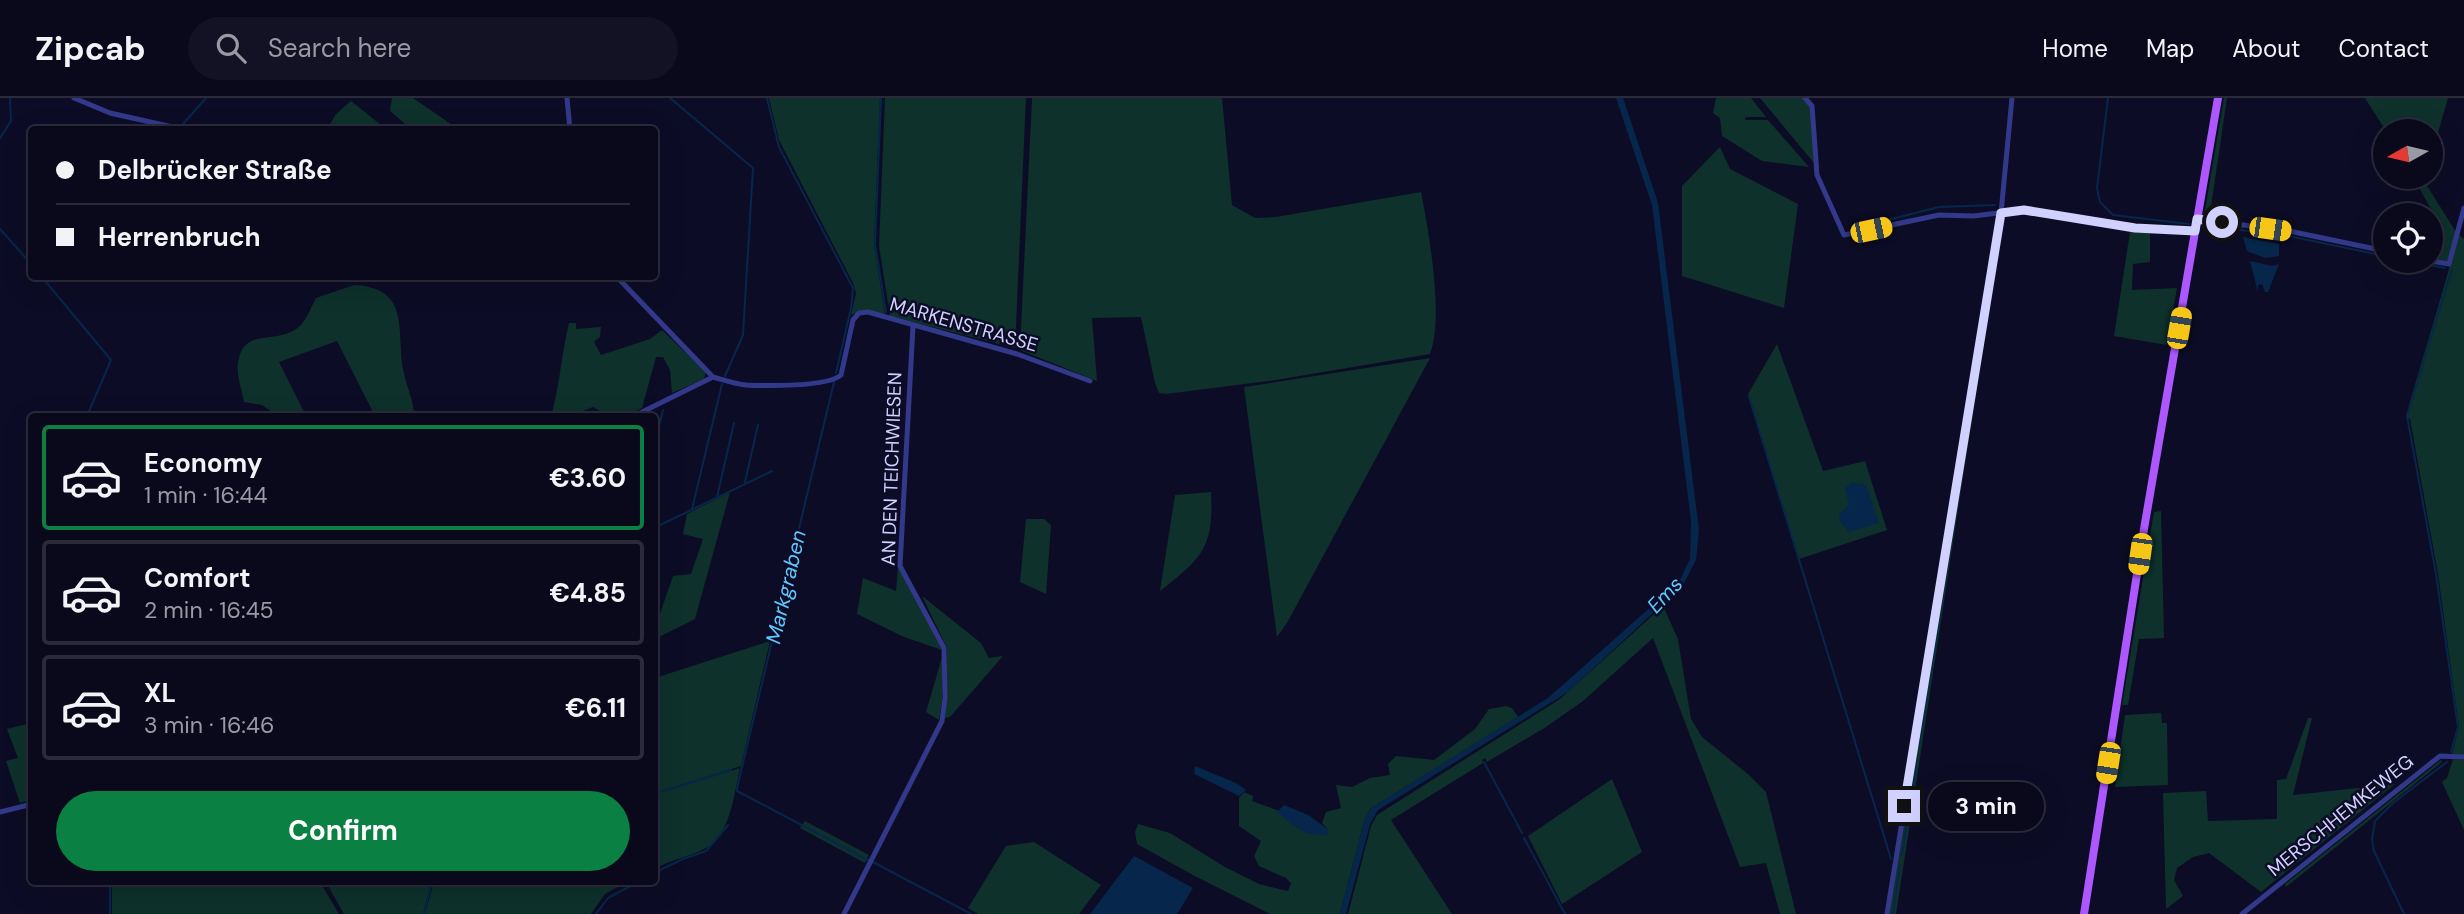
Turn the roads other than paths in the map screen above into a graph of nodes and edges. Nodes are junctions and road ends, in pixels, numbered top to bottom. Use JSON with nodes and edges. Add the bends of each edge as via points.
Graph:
{"nodes":[{"id":1,"x":74,"y":98,"type":"edge"},
{"id":2,"x":568,"y":98,"type":"edge"},
{"id":3,"x":1805,"y":98,"type":"edge"},
{"id":4,"x":2012,"y":98,"type":"edge"},
{"id":5,"x":2218,"y":98,"type":"edge"},
{"id":6,"x":168,"y":126,"type":"edge"},
{"id":7,"x":570,"y":126,"type":"edge"},
{"id":8,"x":2464,"y":208,"type":"edge"},
{"id":9,"x":2001,"y":213,"type":"junction"},
{"id":10,"x":2197,"y":219,"type":"junction"},
{"id":11,"x":2195,"y":231,"type":"junction"},
{"id":12,"x":2373,"y":248,"type":"edge"},
{"id":13,"x":2443,"y":263,"type":"edge"},
{"id":14,"x":620,"y":280,"type":"edge"},
{"id":15,"x":913,"y":326,"type":"junction"},
{"id":16,"x":713,"y":377,"type":"junction"},
{"id":17,"x":1090,"y":381,"type":"dead end"},
{"id":18,"x":640,"y":413,"type":"edge"},
{"id":19,"x":2464,"y":757,"type":"edge"},
{"id":20,"x":28,"y":805,"type":"edge"},
{"id":21,"x":0,"y":812,"type":"edge"},
{"id":22,"x":844,"y":914,"type":"edge"},
{"id":23,"x":1887,"y":914,"type":"edge"},
{"id":24,"x":2084,"y":914,"type":"edge"},
{"id":25,"x":2242,"y":914,"type":"edge"}],
"edges":[{"from":1,"to":6,"type":"street","via":[[110,113]]},
{"from":2,"to":7,"type":"street"},
{"from":3,"to":9,"type":"street","via":[[1812,106],[1817,175],[1844,235],[1939,215]]},
{"from":4,"to":9,"type":"street"},
{"from":5,"to":10,"type":"main road"},
{"from":8,"to":13,"type":"street","via":[[2449,264]]},
{"from":9,"to":11,"type":"street","via":[[2024,210],[2135,228]]},
{"from":9,"to":23,"type":"street"},
{"from":10,"to":11,"type":"main road"},
{"from":10,"to":12,"type":"street"},
{"from":11,"to":24,"type":"main road"},
{"from":14,"to":16,"type":"street"},
{"from":15,"to":16,"type":"street","name":"MARKENSTRASSE","via":[[859,313],[837,379],[745,385]]},
{"from":15,"to":17,"type":"street","name":"MARKENSTRASSE","via":[[1017,354]]},
{"from":15,"to":22,"type":"street","name":"AN DEN TEICHWIESEN","via":[[900,566],[944,648],[945,698],[942,721]]},
{"from":16,"to":18,"type":"street"},
{"from":19,"to":25,"type":"street","name":"MERSCHHEMKEWEG","via":[[2440,756]]},
{"from":20,"to":21,"type":"street"}]}
